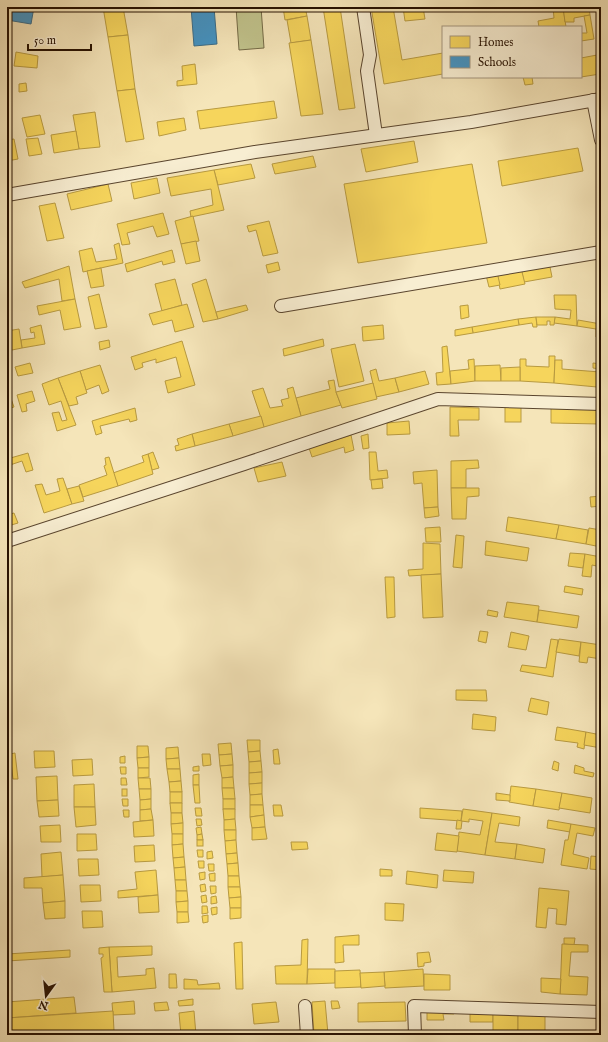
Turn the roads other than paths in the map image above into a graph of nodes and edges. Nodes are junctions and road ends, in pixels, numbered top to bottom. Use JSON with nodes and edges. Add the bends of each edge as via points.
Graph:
{"nodes":[{"id":1,"x":363,"y":7,"type":"edge"},
{"id":2,"x":597,"y":99,"type":"edge"},
{"id":3,"x":376,"y":135,"type":"junction"},
{"id":4,"x":601,"y":140,"type":"edge"},
{"id":5,"x":7,"y":194,"type":"edge"},
{"id":6,"x":601,"y":252,"type":"edge"},
{"id":7,"x":281,"y":306,"type":"dead end"},
{"id":8,"x":601,"y":404,"type":"edge"},
{"id":9,"x":7,"y":542,"type":"edge"},
{"id":10,"x":305,"y":1006,"type":"dead end"},
{"id":11,"x":601,"y":1012,"type":"edge"},
{"id":12,"x":307,"y":1035,"type":"edge"},
{"id":13,"x":414,"y":1035,"type":"edge"}],
"edges":[{"from":1,"to":3,"type":"street","via":[[370,55],[367,71]]},
{"from":2,"to":3,"type":"street","via":[[471,122]]},
{"from":2,"to":4,"type":"street"},
{"from":3,"to":5,"type":"street","via":[[255,152]]},
{"from":6,"to":7,"type":"street"},
{"from":8,"to":9,"type":"street","via":[[438,399]]},
{"from":10,"to":12,"type":"street"},
{"from":11,"to":13,"type":"street","via":[[414,1006]]}]}
